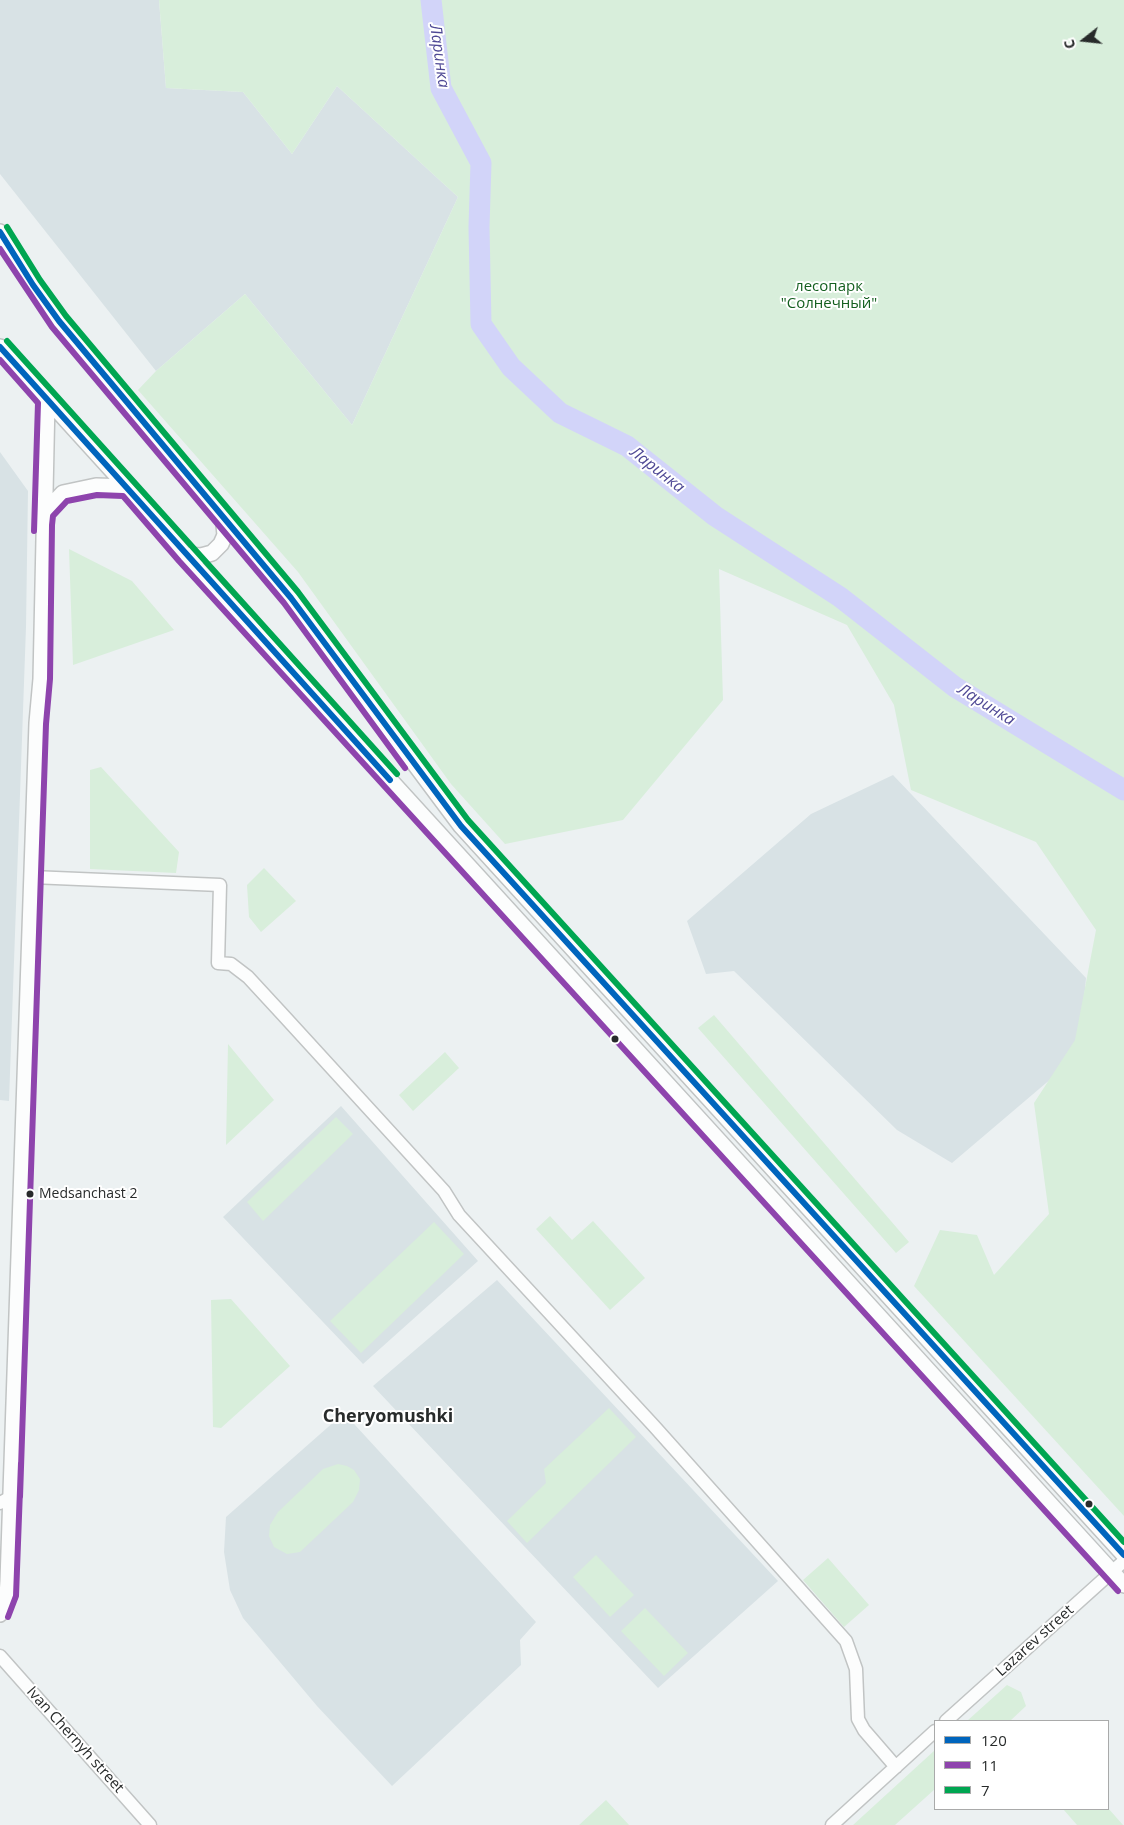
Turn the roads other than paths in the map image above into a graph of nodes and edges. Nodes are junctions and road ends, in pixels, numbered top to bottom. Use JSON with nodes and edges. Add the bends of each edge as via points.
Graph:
{"nodes":[{"id":1,"x":0,"y":232,"type":"edge"},
{"id":2,"x":0,"y":347,"type":"edge"},
{"id":3,"x":47,"y":400,"type":"junction"},
{"id":4,"x":127,"y":487,"type":"junction"},
{"id":5,"x":45,"y":512,"type":"junction"},
{"id":6,"x":223,"y":515,"type":"junction"},
{"id":7,"x":185,"y":555,"type":"junction"},
{"id":8,"x":32,"y":877,"type":"junction"},
{"id":9,"x":6,"y":1500,"type":"edge"},
{"id":10,"x":1124,"y":1555,"type":"edge"},
{"id":11,"x":1124,"y":1561,"type":"edge"},
{"id":12,"x":1112,"y":1572,"type":"junction"},
{"id":13,"x":1124,"y":1585,"type":"edge"},
{"id":14,"x":0,"y":1614,"type":"edge"},
{"id":15,"x":0,"y":1656,"type":"edge"},
{"id":16,"x":947,"y":1720,"type":"edge"},
{"id":17,"x":934,"y":1732,"type":"edge"},
{"id":18,"x":896,"y":1767,"type":"junction"},
{"id":19,"x":150,"y":1825,"type":"edge"},
{"id":20,"x":832,"y":1825,"type":"edge"}],
"edges":[{"from":1,"to":6,"type":"main road","via":[[59,321],[119,396]]},
{"from":2,"to":3,"type":"main road"},
{"from":3,"to":4,"type":"main road"},
{"from":3,"to":5,"type":"main road"},
{"from":4,"to":5,"type":"main road","via":[[96,486],[63,492]]},
{"from":4,"to":7,"type":"main road"},
{"from":5,"to":8,"type":"main road"},
{"from":6,"to":7,"type":"main road","via":[[225,535],[222,544],[212,553]]},
{"from":6,"to":10,"type":"main road","via":[[336,656],[461,826]]},
{"from":7,"to":12,"type":"main road"},
{"from":8,"to":9,"type":"main road"},
{"from":8,"to":18,"type":"street","via":[[220,885],[218,963],[231,964],[248,977],[846,1641],[856,1669],[858,1718],[864,1730]]},
{"from":9,"to":14,"type":"main road","via":[[8,1581]]},
{"from":11,"to":12,"type":"street","name":"Lazarev street"},
{"from":12,"to":13,"type":"main road"},
{"from":12,"to":16,"type":"street","name":"Lazarev street"},
{"from":15,"to":19,"type":"street","name":"Ivan Chernyh street"},
{"from":17,"to":18,"type":"street"},
{"from":18,"to":20,"type":"street"}]}
